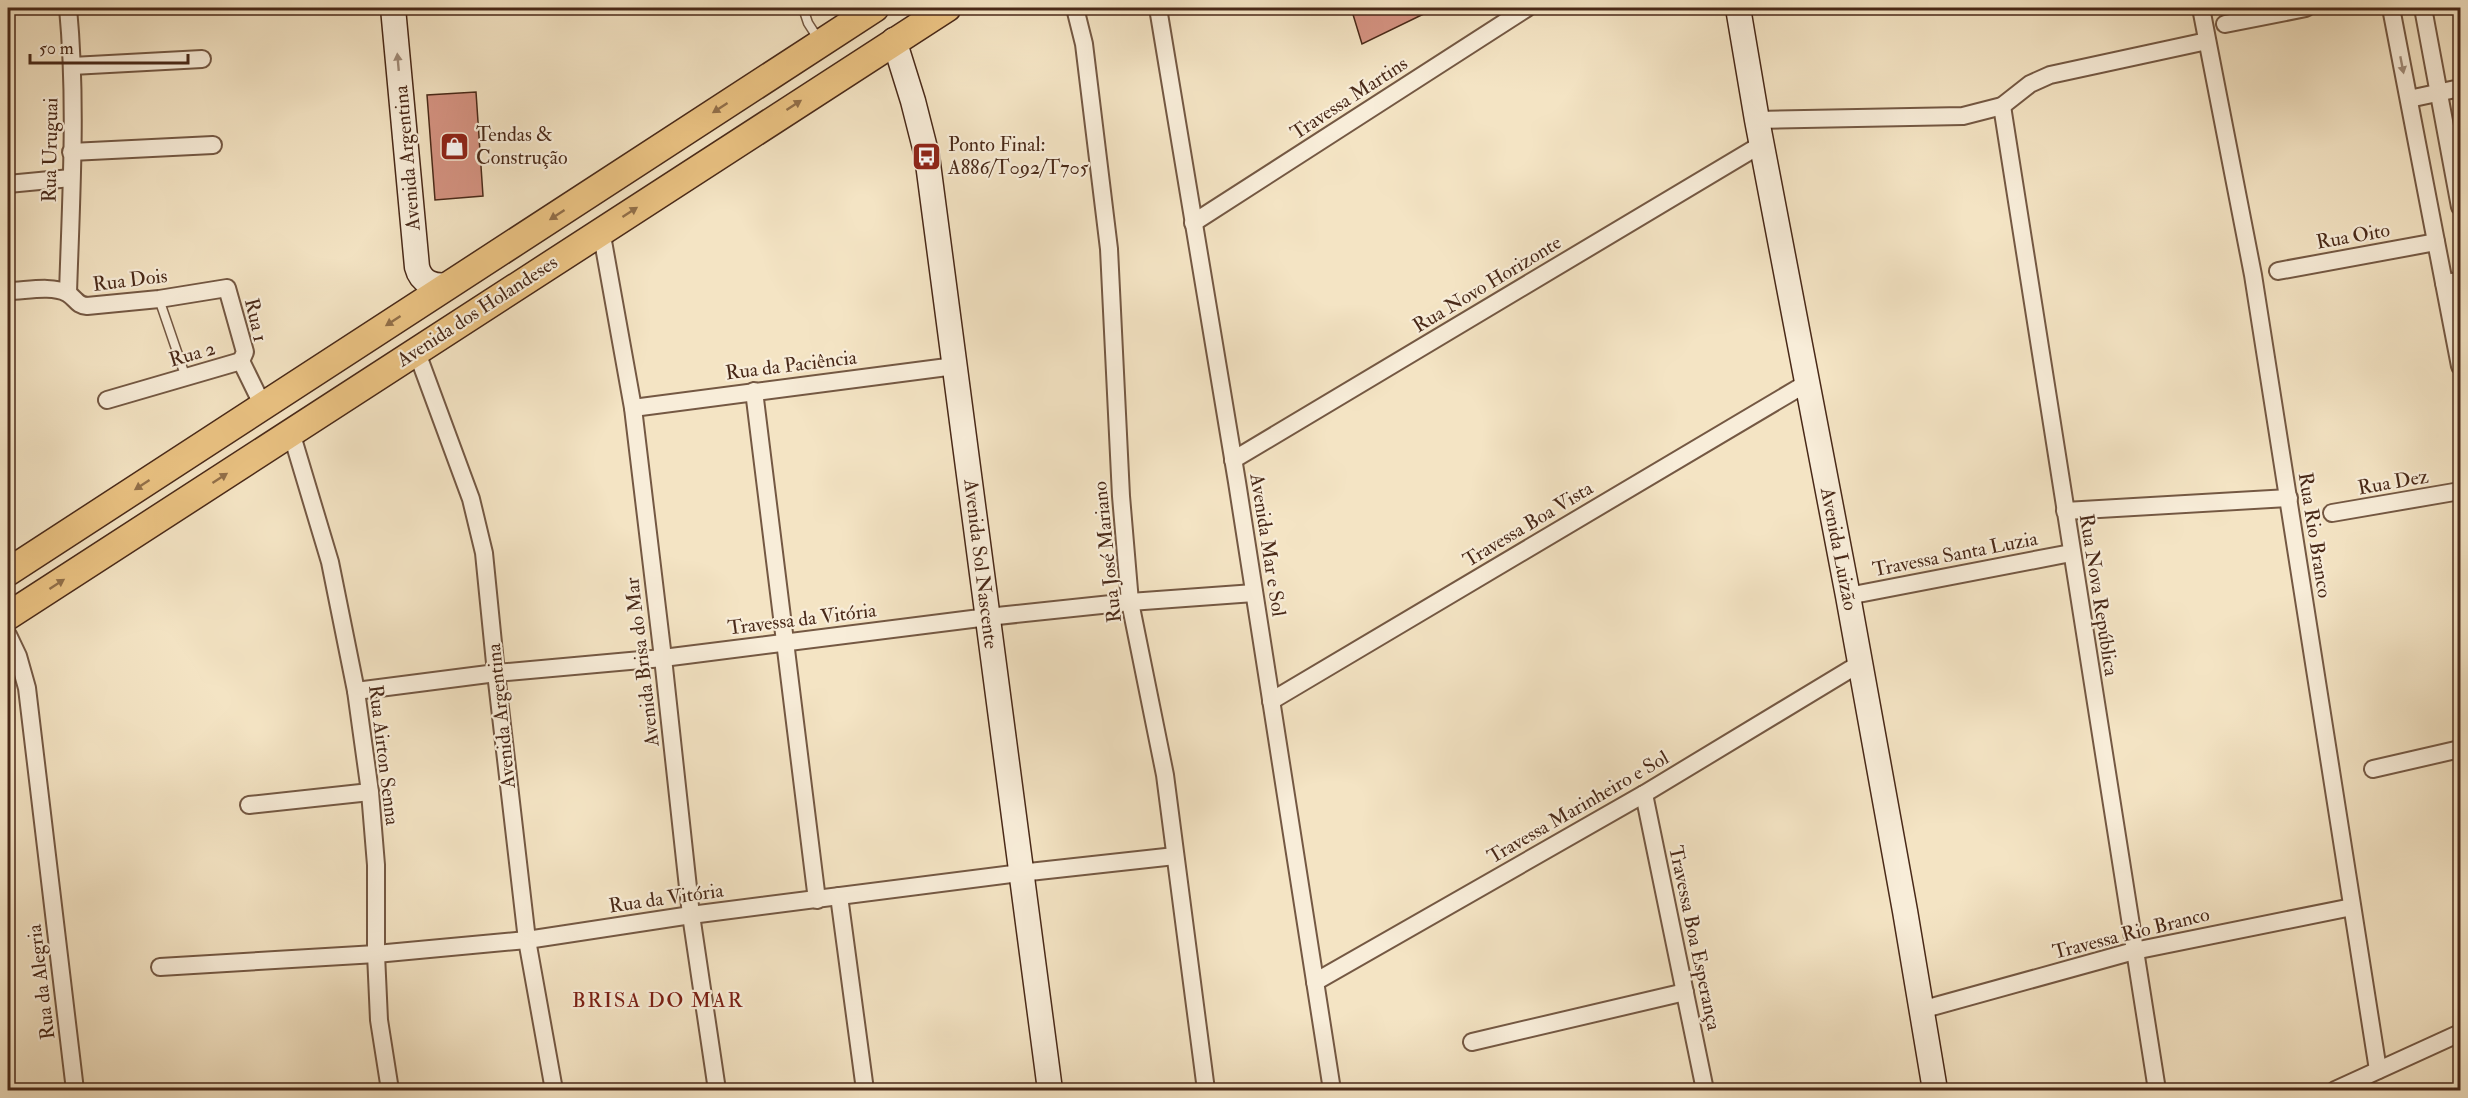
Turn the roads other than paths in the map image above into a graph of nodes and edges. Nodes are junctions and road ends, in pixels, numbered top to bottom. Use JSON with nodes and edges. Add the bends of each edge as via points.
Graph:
{"nodes":[{"id":1,"x":68,"y":8,"type":"edge"},
{"id":2,"x":393,"y":8,"type":"edge"},
{"id":3,"x":802,"y":8,"type":"edge"},
{"id":4,"x":875,"y":8,"type":"edge"},
{"id":5,"x":947,"y":8,"type":"edge"},
{"id":6,"x":1075,"y":8,"type":"edge"},
{"id":7,"x":1158,"y":8,"type":"edge"},
{"id":8,"x":1527,"y":8,"type":"edge"},
{"id":9,"x":1738,"y":8,"type":"edge"},
{"id":10,"x":2201,"y":8,"type":"edge"},
{"id":11,"x":2306,"y":8,"type":"edge"},
{"id":12,"x":2391,"y":8,"type":"edge"},
{"id":13,"x":2423,"y":8,"type":"edge"},
{"id":14,"x":2225,"y":24,"type":"dead end"},
{"id":15,"x":894,"y":40,"type":"junction"},
{"id":16,"x":2207,"y":41,"type":"junction"},
{"id":17,"x":821,"y":42,"type":"junction"},
{"id":18,"x":202,"y":59,"type":"dead end"},
{"id":19,"x":72,"y":66,"type":"junction"},
{"id":20,"x":2460,"y":88,"type":"edge"},
{"id":21,"x":2439,"y":93,"type":"junction"},
{"id":22,"x":2409,"y":99,"type":"junction"},
{"id":23,"x":2002,"y":106,"type":"junction"},
{"id":24,"x":1757,"y":120,"type":"junction"},
{"id":25,"x":1762,"y":144,"type":"junction"},
{"id":26,"x":213,"y":146,"type":"dead end"},
{"id":27,"x":71,"y":152,"type":"junction"},
{"id":28,"x":71,"y":178,"type":"junction"},
{"id":29,"x":8,"y":184,"type":"edge"},
{"id":30,"x":2460,"y":207,"type":"edge"},
{"id":31,"x":1193,"y":223,"type":"junction"},
{"id":32,"x":601,"y":230,"type":"junction"},
{"id":33,"x":2436,"y":242,"type":"junction"},
{"id":34,"x":2278,"y":271,"type":"dead end"},
{"id":35,"x":2452,"y":282,"type":"edge"},
{"id":36,"x":449,"y":285,"type":"junction"},
{"id":37,"x":227,"y":288,"type":"joint"},
{"id":38,"x":8,"y":291,"type":"edge"},
{"id":39,"x":68,"y":294,"type":"junction"},
{"id":40,"x":159,"y":299,"type":"junction"},
{"id":41,"x":416,"y":350,"type":"junction"},
{"id":42,"x":241,"y":361,"type":"junction"},
{"id":43,"x":955,"y":366,"type":"junction"},
{"id":44,"x":2460,"y":366,"type":"edge"},
{"id":45,"x":186,"y":378,"type":"junction"},
{"id":46,"x":1808,"y":382,"type":"junction"},
{"id":47,"x":754,"y":391,"type":"junction"},
{"id":48,"x":106,"y":400,"type":"dead end"},
{"id":49,"x":263,"y":406,"type":"junction"},
{"id":50,"x":633,"y":408,"type":"junction"},
{"id":51,"x":291,"y":432,"type":"junction"},
{"id":52,"x":1233,"y":460,"type":"junction"},
{"id":53,"x":2460,"y":491,"type":"edge"},
{"id":54,"x":2289,"y":498,"type":"junction"},
{"id":55,"x":2065,"y":511,"type":"junction"},
{"id":56,"x":2332,"y":513,"type":"dead end"},
{"id":57,"x":2071,"y":553,"type":"junction"},
{"id":58,"x":8,"y":572,"type":"edge"},
{"id":59,"x":1254,"y":593,"type":"junction"},
{"id":60,"x":1848,"y":596,"type":"junction"},
{"id":61,"x":1131,"y":602,"type":"junction"},
{"id":62,"x":8,"y":616,"type":"edge"},
{"id":63,"x":988,"y":617,"type":"junction"},
{"id":64,"x":8,"y":635,"type":"edge"},
{"id":65,"x":787,"y":642,"type":"junction"},
{"id":66,"x":663,"y":658,"type":"junction"},
{"id":67,"x":1859,"y":664,"type":"junction"},
{"id":68,"x":496,"y":673,"type":"junction"},
{"id":69,"x":356,"y":691,"type":"junction"},
{"id":70,"x":1271,"y":701,"type":"junction"},
{"id":71,"x":2460,"y":749,"type":"edge"},
{"id":72,"x":2373,"y":769,"type":"dead end"},
{"id":73,"x":370,"y":792,"type":"junction"},
{"id":74,"x":1644,"y":794,"type":"junction"},
{"id":75,"x":249,"y":805,"type":"dead end"},
{"id":76,"x":1175,"y":856,"type":"junction"},
{"id":77,"x":1020,"y":873,"type":"junction"},
{"id":78,"x":839,"y":896,"type":"junction"},
{"id":79,"x":817,"y":900,"type":"junction"},
{"id":80,"x":2352,"y":907,"type":"junction"},
{"id":81,"x":691,"y":915,"type":"junction"},
{"id":82,"x":527,"y":940,"type":"junction"},
{"id":83,"x":2134,"y":951,"type":"junction"},
{"id":84,"x":375,"y":954,"type":"junction"},
{"id":85,"x":160,"y":967,"type":"dead end"},
{"id":86,"x":1315,"y":982,"type":"junction"},
{"id":87,"x":1685,"y":992,"type":"junction"},
{"id":88,"x":1921,"y":1010,"type":"junction"},
{"id":89,"x":2460,"y":1033,"type":"edge"},
{"id":90,"x":1472,"y":1042,"type":"dead end"},
{"id":91,"x":2369,"y":1079,"type":"edge"},
{"id":92,"x":75,"y":1090,"type":"edge"},
{"id":93,"x":390,"y":1090,"type":"edge"},
{"id":94,"x":554,"y":1090,"type":"edge"},
{"id":95,"x":717,"y":1090,"type":"edge"},
{"id":96,"x":866,"y":1090,"type":"edge"},
{"id":97,"x":1050,"y":1090,"type":"edge"},
{"id":98,"x":1203,"y":1090,"type":"edge"},
{"id":99,"x":1332,"y":1090,"type":"edge"},
{"id":100,"x":1705,"y":1090,"type":"edge"},
{"id":101,"x":1935,"y":1090,"type":"edge"},
{"id":102,"x":2157,"y":1090,"type":"edge"},
{"id":103,"x":2335,"y":1090,"type":"edge"}],
"edges":[{"from":1,"to":19,"type":"street","name":"Rua Uruguai"},
{"from":36,"to":2,"type":"street","name":"Avenida Argentina","one_way":true,"via":[[428,283],[418,271]]},
{"from":3,"to":17,"type":"lane"},
{"from":4,"to":17,"type":"main road","name":"Avenida dos Holandeses"},
{"from":5,"to":15,"type":"main road","name":"Avenida dos Holandeses"},
{"from":6,"to":61,"type":"street","name":"Rua José Mariano","via":[[1084,44],[1109,249],[1121,496]]},
{"from":7,"to":31,"type":"street","name":"Avenida Mar e Sol"},
{"from":8,"to":31,"type":"street","name":"Travessa Martins"},
{"from":9,"to":24,"type":"street","name":"Avenida Luizão"},
{"from":10,"to":16,"type":"street","name":"Rua Rio Branco"},
{"from":11,"to":14,"type":"street"},
{"from":12,"to":22,"type":"street","one_way":true},
{"from":13,"to":21,"type":"street"},
{"from":32,"to":15,"type":"main road","name":"Avenida dos Holandeses","one_way":true},
{"from":15,"to":43,"type":"street","name":"Avenida Sol Nascente","via":[[927,156]]},
{"from":16,"to":23,"type":"street","via":[[2050,75],[2030,84]]},
{"from":16,"to":54,"type":"street","name":"Rua Rio Branco","via":[[2253,275]]},
{"from":17,"to":36,"type":"main road","name":"Avenida dos Holandeses","one_way":true},
{"from":18,"to":19,"type":"street"},
{"from":19,"to":27,"type":"street","name":"Rua Uruguai"},
{"from":20,"to":21,"type":"street"},
{"from":21,"to":22,"type":"street"},
{"from":21,"to":30,"type":"street"},
{"from":22,"to":33,"type":"street"},
{"from":23,"to":24,"type":"street","via":[[1963,116]]},
{"from":23,"to":55,"type":"street","name":"Rua Nova República"},
{"from":24,"to":25,"type":"street","name":"Avenida Luizão"},
{"from":25,"to":46,"type":"street","name":"Avenida Luizão"},
{"from":25,"to":52,"type":"street","name":"Rua Novo Horizonte"},
{"from":26,"to":27,"type":"street"},
{"from":27,"to":28,"type":"street","name":"Rua Uruguai"},
{"from":28,"to":29,"type":"street"},
{"from":28,"to":39,"type":"street","name":"Rua Uruguai"},
{"from":31,"to":52,"type":"street","name":"Avenida Mar e Sol"},
{"from":32,"to":41,"type":"main road","name":"Avenida dos Holandeses"},
{"from":32,"to":50,"type":"street","name":"Avenida Brisa do Mar"},
{"from":33,"to":34,"type":"street","name":"Rua Oito"},
{"from":33,"to":35,"type":"street"},
{"from":35,"to":44,"type":"street"},
{"from":36,"to":49,"type":"main road","name":"Avenida dos Holandeses","one_way":true},
{"from":37,"to":40,"type":"street","name":"Rua Dois"},
{"from":37,"to":42,"type":"street","name":"Rua 1","via":[[244,352]]},
{"from":38,"to":39,"type":"street","name":"Rua Dois"},
{"from":39,"to":40,"type":"street","name":"Rua Dois","via":[[87,306]]},
{"from":40,"to":45,"type":"lane"},
{"from":41,"to":51,"type":"main road","name":"Avenida dos Holandeses"},
{"from":41,"to":68,"type":"street","name":"Avenida Argentina","via":[[471,499],[484,553]]},
{"from":42,"to":45,"type":"street","name":"Rua 2"},
{"from":42,"to":49,"type":"street","name":"Rua 2"},
{"from":43,"to":47,"type":"street","name":"Rua da Paciência"},
{"from":43,"to":63,"type":"street","name":"Avenida Sol Nascente"},
{"from":45,"to":48,"type":"street","name":"Rua 2"},
{"from":46,"to":60,"type":"street","name":"Avenida Luizão"},
{"from":46,"to":70,"type":"street","name":"Travessa Boa Vista"},
{"from":47,"to":50,"type":"street","name":"Rua da Paciência"},
{"from":47,"to":65,"type":"street"},
{"from":49,"to":58,"type":"main road","name":"Avenida dos Holandeses","one_way":true},
{"from":50,"to":66,"type":"street","name":"Avenida Brisa do Mar"},
{"from":62,"to":51,"type":"main road","name":"Avenida dos Holandeses","one_way":true},
{"from":51,"to":69,"type":"street","name":"Rua Airton Senna","via":[[330,562]]},
{"from":52,"to":59,"type":"street","name":"Avenida Mar e Sol"},
{"from":53,"to":56,"type":"street","name":"Rua Dez"},
{"from":54,"to":55,"type":"street"},
{"from":54,"to":80,"type":"street","name":"Rua Rio Branco"},
{"from":55,"to":57,"type":"street","name":"Rua Nova República"},
{"from":57,"to":60,"type":"street","name":"Travessa Santa Luzia"},
{"from":57,"to":83,"type":"street","name":"Rua Nova República"},
{"from":59,"to":61,"type":"street","name":"Travessa da Vitória"},
{"from":59,"to":70,"type":"street","name":"Avenida Mar e Sol"},
{"from":60,"to":67,"type":"street","name":"Avenida Luizão"},
{"from":61,"to":63,"type":"street","name":"Travessa da Vitória"},
{"from":61,"to":76,"type":"street","name":"Rua José Mariano","via":[[1165,775]]},
{"from":63,"to":65,"type":"street","name":"Travessa da Vitória"},
{"from":63,"to":77,"type":"street","name":"Avenida Sol Nascente"},
{"from":64,"to":92,"type":"street","name":"Rua da Alegria","via":[[27,688]]},
{"from":65,"to":66,"type":"street","name":"Travessa da Vitória"},
{"from":65,"to":79,"type":"street"},
{"from":66,"to":68,"type":"street","name":"Travessa da Vitória"},
{"from":66,"to":81,"type":"street","name":"Avenida Brisa do Mar"},
{"from":67,"to":74,"type":"street","name":"Travessa Marinheiro e Sol"},
{"from":67,"to":88,"type":"street","name":"Avenida Luizão"},
{"from":68,"to":69,"type":"street","name":"Travessa da Vitória"},
{"from":68,"to":82,"type":"street","name":"Avenida Argentina"},
{"from":69,"to":73,"type":"street","name":"Rua Airton Senna"},
{"from":70,"to":86,"type":"street","name":"Avenida Mar e Sol"},
{"from":71,"to":72,"type":"street"},
{"from":73,"to":75,"type":"street"},
{"from":73,"to":84,"type":"street","name":"Rua Airton Senna","via":[[376,865]]},
{"from":74,"to":86,"type":"street","name":"Travessa Marinheiro e Sol"},
{"from":74,"to":87,"type":"street","name":"Travessa Boa Esperança"},
{"from":76,"to":77,"type":"street","name":"Rua da Vitória"},
{"from":76,"to":98,"type":"street","name":"Rua José Mariano"},
{"from":77,"to":78,"type":"street","name":"Rua da Vitória"},
{"from":77,"to":97,"type":"street","name":"Avenida Sol Nascente"},
{"from":78,"to":79,"type":"street","name":"Rua da Vitória"},
{"from":78,"to":96,"type":"street"},
{"from":79,"to":81,"type":"street","name":"Rua da Vitória"},
{"from":80,"to":83,"type":"street","name":"Travessa Rio Branco"},
{"from":80,"to":91,"type":"street","name":"Rua Rio Branco"},
{"from":81,"to":82,"type":"street","name":"Rua da Vitória"},
{"from":81,"to":95,"type":"street","name":"Avenida Brisa do Mar"},
{"from":82,"to":84,"type":"street","name":"Rua da Vitória"},
{"from":82,"to":94,"type":"street","name":"Avenida Argentina"},
{"from":83,"to":88,"type":"street","name":"Travessa Rio Branco"},
{"from":83,"to":102,"type":"street","name":"Rua Nova República"},
{"from":84,"to":85,"type":"street","name":"Rua da Vitória"},
{"from":84,"to":93,"type":"street","name":"Rua Airton Senna","via":[[379,1020]]},
{"from":86,"to":99,"type":"street","name":"Avenida Mar e Sol"},
{"from":87,"to":90,"type":"street"},
{"from":87,"to":100,"type":"street","name":"Travessa Boa Esperança"},
{"from":88,"to":101,"type":"street","name":"Avenida Luizão"},
{"from":89,"to":91,"type":"street"},
{"from":91,"to":103,"type":"street"}]}
